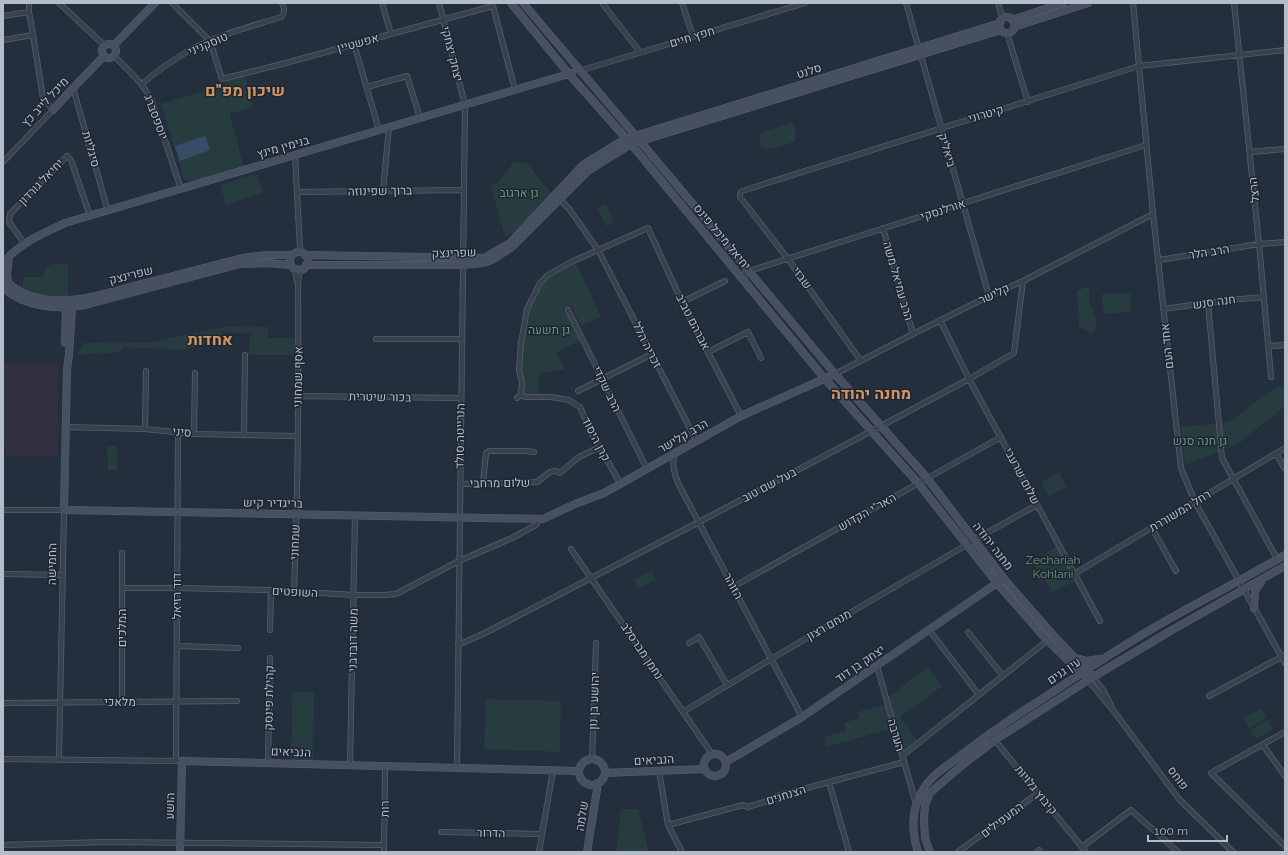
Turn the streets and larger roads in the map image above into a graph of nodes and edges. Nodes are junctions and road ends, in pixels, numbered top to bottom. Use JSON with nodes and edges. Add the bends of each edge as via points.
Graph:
{"nodes":[{"id":1,"x":29,"y":3,"type":"edge"},
{"id":2,"x":59,"y":3,"type":"edge"},
{"id":3,"x":155,"y":3,"type":"edge"},
{"id":4,"x":172,"y":3,"type":"edge"},
{"id":5,"x":282,"y":3,"type":"edge"},
{"id":6,"x":382,"y":3,"type":"edge"},
{"id":7,"x":439,"y":3,"type":"edge"},
{"id":8,"x":511,"y":3,"type":"edge"},
{"id":9,"x":523,"y":3,"type":"edge"},
{"id":10,"x":602,"y":3,"type":"edge"},
{"id":11,"x":682,"y":3,"type":"edge"},
{"id":12,"x":805,"y":3,"type":"edge"},
{"id":13,"x":906,"y":3,"type":"edge"},
{"id":14,"x":998,"y":3,"type":"edge"},
{"id":15,"x":1063,"y":3,"type":"edge"},
{"id":16,"x":1088,"y":3,"type":"edge"},
{"id":17,"x":1133,"y":3,"type":"edge"},
{"id":18,"x":1234,"y":3,"type":"edge"},
{"id":19,"x":29,"y":12,"type":"junction"},
{"id":20,"x":3,"y":16,"type":"edge"},
{"id":21,"x":1012,"y":20,"type":"junction"},
{"id":22,"x":444,"y":21,"type":"junction"},
{"id":23,"x":1003,"y":26,"type":"junction"},
{"id":24,"x":1014,"y":27,"type":"junction"},
{"id":25,"x":391,"y":34,"type":"junction"},
{"id":26,"x":33,"y":35,"type":"junction"},
{"id":27,"x":693,"y":36,"type":"junction"},
{"id":28,"x":3,"y":40,"type":"edge"},
{"id":29,"x":210,"y":41,"type":"junction"},
{"id":30,"x":354,"y":44,"type":"junction"},
{"id":31,"x":114,"y":45,"type":"junction"},
{"id":32,"x":104,"y":46,"type":"junction"},
{"id":33,"x":1285,"y":50,"type":"edge"},
{"id":34,"x":640,"y":52,"type":"junction"},
{"id":35,"x":920,"y":52,"type":"junction"},
{"id":36,"x":104,"y":56,"type":"junction"},
{"id":37,"x":114,"y":56,"type":"junction"},
{"id":38,"x":1240,"y":56,"type":"junction"},
{"id":39,"x":559,"y":62,"type":"junction"},
{"id":40,"x":1139,"y":66,"type":"junction"},
{"id":41,"x":580,"y":71,"type":"junction"},
{"id":42,"x":569,"y":74,"type":"junction"},
{"id":43,"x":557,"y":77,"type":"junction"},
{"id":44,"x":142,"y":84,"type":"junction"},
{"id":45,"x":73,"y":88,"type":"junction"},
{"id":46,"x":367,"y":88,"type":"junction"},
{"id":47,"x":515,"y":90,"type":"junction"},
{"id":48,"x":1028,"y":102,"type":"junction"},
{"id":49,"x":465,"y":105,"type":"junction"},
{"id":50,"x":53,"y":110,"type":"junction"},
{"id":51,"x":420,"y":118,"type":"junction"},
{"id":52,"x":389,"y":127,"type":"junction"},
{"id":53,"x":941,"y":127,"type":"junction"},
{"id":54,"x":617,"y":129,"type":"junction"},
{"id":55,"x":379,"y":130,"type":"junction"},
{"id":56,"x":638,"y":138,"type":"junction"},
{"id":57,"x":628,"y":141,"type":"junction"},
{"id":58,"x":616,"y":145,"type":"junction"},
{"id":59,"x":1146,"y":145,"type":"junction"},
{"id":60,"x":1285,"y":149,"type":"edge"},
{"id":61,"x":1250,"y":152,"type":"junction"},
{"id":62,"x":295,"y":155,"type":"junction"},
{"id":63,"x":3,"y":162,"type":"edge"},
{"id":64,"x":181,"y":189,"type":"junction"},
{"id":65,"x":463,"y":190,"type":"junction"},
{"id":66,"x":383,"y":191,"type":"junction"},
{"id":67,"x":297,"y":192,"type":"junction"},
{"id":68,"x":557,"y":196,"type":"junction"},
{"id":69,"x":740,"y":197,"type":"joint"},
{"id":70,"x":962,"y":203,"type":"junction"},
{"id":71,"x":108,"y":210,"type":"junction"},
{"id":72,"x":1153,"y":214,"type":"junction"},
{"id":73,"x":90,"y":216,"type":"junction"},
{"id":74,"x":883,"y":228,"type":"junction"},
{"id":75,"x":1285,"y":242,"type":"edge"},
{"id":76,"x":24,"y":243,"type":"junction"},
{"id":77,"x":1259,"y":244,"type":"junction"},
{"id":78,"x":598,"y":250,"type":"junction"},
{"id":79,"x":299,"y":253,"type":"junction"},
{"id":80,"x":9,"y":256,"type":"junction"},
{"id":81,"x":788,"y":259,"type":"junction"},
{"id":82,"x":1159,"y":260,"type":"junction"},
{"id":83,"x":462,"y":262,"type":"junction"},
{"id":84,"x":3,"y":263,"type":"edge"},
{"id":85,"x":292,"y":267,"type":"junction"},
{"id":86,"x":305,"y":267,"type":"junction"},
{"id":87,"x":749,"y":271,"type":"junction"},
{"id":88,"x":743,"y":279,"type":"junction"},
{"id":89,"x":725,"y":281,"type":"dead end"},
{"id":90,"x":1023,"y":281,"type":"junction"},
{"id":91,"x":5,"y":283,"type":"edge"},
{"id":92,"x":298,"y":285,"type":"junction"},
{"id":93,"x":988,"y":296,"type":"junction"},
{"id":94,"x":1264,"y":297,"type":"junction"},
{"id":95,"x":682,"y":302,"type":"junction"},
{"id":96,"x":1208,"y":304,"type":"junction"},
{"id":97,"x":69,"y":305,"type":"junction"},
{"id":98,"x":1163,"y":309,"type":"junction"},
{"id":99,"x":568,"y":310,"type":"dead end"},
{"id":100,"x":940,"y":320,"type":"junction"},
{"id":101,"x":913,"y":334,"type":"junction"},
{"id":102,"x":376,"y":339,"type":"dead end"},
{"id":103,"x":462,"y":339,"type":"junction"},
{"id":104,"x":1285,"y":345,"type":"edge"},
{"id":105,"x":1268,"y":346,"type":"junction"},
{"id":106,"x":708,"y":352,"type":"junction"},
{"id":107,"x":652,"y":354,"type":"junction"},
{"id":108,"x":245,"y":355,"type":"dead end"},
{"id":109,"x":761,"y":358,"type":"dead end"},
{"id":110,"x":861,"y":361,"type":"junction"},
{"id":111,"x":146,"y":371,"type":"dead end"},
{"id":112,"x":194,"y":373,"type":"dead end"},
{"id":113,"x":835,"y":374,"type":"junction"},
{"id":114,"x":1271,"y":377,"type":"dead end"},
{"id":115,"x":969,"y":378,"type":"junction"},
{"id":116,"x":602,"y":379,"type":"junction"},
{"id":117,"x":825,"y":379,"type":"junction"},
{"id":118,"x":578,"y":391,"type":"dead end"},
{"id":119,"x":299,"y":396,"type":"junction"},
{"id":120,"x":461,"y":398,"type":"junction"},
{"id":121,"x":741,"y":416,"type":"junction"},
{"id":122,"x":881,"y":426,"type":"junction"},
{"id":123,"x":66,"y":427,"type":"junction"},
{"id":124,"x":145,"y":429,"type":"junction"},
{"id":125,"x":872,"y":431,"type":"junction"},
{"id":126,"x":178,"y":432,"type":"junction"},
{"id":127,"x":194,"y":434,"type":"junction"},
{"id":128,"x":244,"y":434,"type":"junction"},
{"id":129,"x":298,"y":436,"type":"junction"},
{"id":130,"x":1001,"y":437,"type":"junction"},
{"id":131,"x":696,"y":440,"type":"junction"},
{"id":132,"x":600,"y":447,"type":"junction"},
{"id":133,"x":1285,"y":448,"type":"edge"},
{"id":134,"x":534,"y":452,"type":"dead end"},
{"id":135,"x":675,"y":453,"type":"junction"},
{"id":136,"x":1276,"y":453,"type":"junction"},
{"id":137,"x":297,"y":469,"type":"joint"},
{"id":138,"x":647,"y":469,"type":"junction"},
{"id":139,"x":1285,"y":469,"type":"edge"},
{"id":140,"x":927,"y":478,"type":"junction"},
{"id":141,"x":1233,"y":479,"type":"junction"},
{"id":142,"x":483,"y":483,"type":"junction"},
{"id":143,"x":918,"y":483,"type":"junction"},
{"id":144,"x":460,"y":484,"type":"junction"},
{"id":145,"x":620,"y":484,"type":"junction"},
{"id":146,"x":1195,"y":502,"type":"junction"},
{"id":147,"x":1037,"y":505,"type":"junction"},
{"id":148,"x":3,"y":510,"type":"edge"},
{"id":149,"x":64,"y":510,"type":"junction"},
{"id":150,"x":178,"y":512,"type":"junction"},
{"id":151,"x":297,"y":514,"type":"junction"},
{"id":152,"x":355,"y":516,"type":"junction"},
{"id":153,"x":460,"y":518,"type":"junction"},
{"id":154,"x":541,"y":519,"type":"junction"},
{"id":155,"x":699,"y":522,"type":"junction"},
{"id":156,"x":1152,"y":528,"type":"junction"},
{"id":157,"x":973,"y":538,"type":"junction"},
{"id":158,"x":970,"y":547,"type":"junction"},
{"id":159,"x":571,"y":549,"type":"dead end"},
{"id":160,"x":122,"y":553,"type":"dead end"},
{"id":161,"x":1285,"y":555,"type":"edge"},
{"id":162,"x":1277,"y":559,"type":"junction"},
{"id":163,"x":459,"y":561,"type":"junction"},
{"id":164,"x":1284,"y":569,"type":"edge"},
{"id":165,"x":1176,"y":571,"type":"dead end"},
{"id":166,"x":3,"y":574,"type":"edge"},
{"id":167,"x":1074,"y":574,"type":"junction"},
{"id":168,"x":63,"y":575,"type":"junction"},
{"id":169,"x":592,"y":578,"type":"junction"},
{"id":170,"x":1004,"y":579,"type":"junction"},
{"id":171,"x":1263,"y":579,"type":"junction"},
{"id":172,"x":1239,"y":581,"type":"junction"},
{"id":173,"x":997,"y":583,"type":"junction"},
{"id":174,"x":733,"y":587,"type":"junction"},
{"id":175,"x":122,"y":588,"type":"junction"},
{"id":176,"x":177,"y":588,"type":"junction"},
{"id":177,"x":271,"y":590,"type":"junction"},
{"id":178,"x":1244,"y":590,"type":"junction"},
{"id":179,"x":294,"y":592,"type":"junction"},
{"id":180,"x":354,"y":595,"type":"junction"},
{"id":181,"x":1254,"y":608,"type":"junction"},
{"id":182,"x":1100,"y":621,"type":"dead end"},
{"id":183,"x":270,"y":630,"type":"dead end"},
{"id":184,"x":929,"y":630,"type":"junction"},
{"id":185,"x":968,"y":632,"type":"dead end"},
{"id":186,"x":596,"y":643,"type":"dead end"},
{"id":187,"x":689,"y":643,"type":"dead end"},
{"id":188,"x":1043,"y":644,"type":"dead end"},
{"id":189,"x":458,"y":645,"type":"junction"},
{"id":190,"x":177,"y":646,"type":"junction"},
{"id":191,"x":238,"y":648,"type":"dead end"},
{"id":192,"x":1109,"y":655,"type":"junction"},
{"id":193,"x":1283,"y":656,"type":"edge"},
{"id":194,"x":1074,"y":657,"type":"junction"},
{"id":195,"x":270,"y":658,"type":"dead end"},
{"id":196,"x":771,"y":659,"type":"junction"},
{"id":197,"x":1285,"y":663,"type":"edge"},
{"id":198,"x":877,"y":666,"type":"junction"},
{"id":199,"x":1084,"y":671,"type":"junction"},
{"id":200,"x":1003,"y":676,"type":"junction"},
{"id":201,"x":1090,"y":679,"type":"junction"},
{"id":202,"x":727,"y":685,"type":"junction"},
{"id":203,"x":979,"y":695,"type":"junction"},
{"id":204,"x":1209,"y":696,"type":"dead end"},
{"id":205,"x":237,"y":701,"type":"dead end"},
{"id":206,"x":122,"y":702,"type":"junction"},
{"id":207,"x":176,"y":702,"type":"junction"},
{"id":208,"x":3,"y":703,"type":"edge"},
{"id":209,"x":60,"y":703,"type":"junction"},
{"id":210,"x":684,"y":712,"type":"junction"},
{"id":211,"x":802,"y":717,"type":"junction"},
{"id":212,"x":1285,"y":732,"type":"edge"},
{"id":213,"x":989,"y":734,"type":"junction"},
{"id":214,"x":995,"y":740,"type":"junction"},
{"id":215,"x":1263,"y":745,"type":"junction"},
{"id":216,"x":712,"y":754,"type":"junction"},
{"id":217,"x":902,"y":756,"type":"junction"},
{"id":218,"x":3,"y":759,"type":"edge"},
{"id":219,"x":59,"y":759,"type":"junction"},
{"id":220,"x":592,"y":759,"type":"junction"},
{"id":221,"x":179,"y":761,"type":"junction"},
{"id":222,"x":268,"y":762,"type":"junction"},
{"id":223,"x":726,"y":762,"type":"junction"},
{"id":224,"x":904,"y":762,"type":"junction"},
{"id":225,"x":350,"y":764,"type":"junction"},
{"id":226,"x":385,"y":766,"type":"junction"},
{"id":227,"x":457,"y":768,"type":"junction"},
{"id":228,"x":704,"y":769,"type":"junction"},
{"id":229,"x":553,"y":770,"type":"junction"},
{"id":230,"x":578,"y":771,"type":"junction"},
{"id":231,"x":659,"y":771,"type":"junction"},
{"id":232,"x":604,"y":773,"type":"junction"},
{"id":233,"x":1285,"y":776,"type":"edge"},
{"id":234,"x":829,"y":782,"type":"junction"},
{"id":235,"x":598,"y":783,"type":"junction"},
{"id":236,"x":1038,"y":793,"type":"junction"},
{"id":237,"x":916,"y":804,"type":"junction"},
{"id":238,"x":668,"y":825,"type":"junction"},
{"id":239,"x":441,"y":832,"type":"dead end"},
{"id":240,"x":542,"y":834,"type":"junction"},
{"id":241,"x":180,"y":843,"type":"junction"},
{"id":242,"x":3,"y":845,"type":"edge"},
{"id":243,"x":293,"y":845,"type":"junction"},
{"id":244,"x":384,"y":845,"type":"junction"},
{"id":245,"x":1284,"y":845,"type":"edge"},
{"id":246,"x":965,"y":847,"type":"junction"},
{"id":247,"x":1082,"y":847,"type":"junction"},
{"id":248,"x":180,"y":852,"type":"edge"},
{"id":249,"x":293,"y":852,"type":"edge"},
{"id":250,"x":384,"y":852,"type":"edge"},
{"id":251,"x":539,"y":852,"type":"edge"},
{"id":252,"x":587,"y":852,"type":"edge"},
{"id":253,"x":682,"y":852,"type":"edge"},
{"id":254,"x":847,"y":852,"type":"edge"},
{"id":255,"x":918,"y":852,"type":"edge"},
{"id":256,"x":930,"y":852,"type":"edge"},
{"id":257,"x":958,"y":852,"type":"edge"},
{"id":258,"x":968,"y":852,"type":"edge"},
{"id":259,"x":1086,"y":852,"type":"edge"},
{"id":260,"x":1178,"y":852,"type":"edge"},
{"id":261,"x":1233,"y":852,"type":"edge"}],
"edges":[{"from":1,"to":19,"type":"street"},
{"from":2,"to":32,"type":"street"},
{"from":3,"to":31,"type":"street"},
{"from":4,"to":29,"type":"street"},
{"from":5,"to":29,"type":"street","name":"טוסקניני","via":[[285,9],[281,17]]},
{"from":6,"to":25,"type":"street"},
{"from":7,"to":22,"type":"street","name":"יצחק יצחקי"},
{"from":8,"to":39,"type":"street","name":"יחיאל מיכל פינס"},
{"from":9,"to":41,"type":"street","name":"יחיאל מיכל פינס"},
{"from":10,"to":34,"type":"street"},
{"from":11,"to":27,"type":"street"},
{"from":12,"to":27,"type":"street","name":"חפץ חיים"},
{"from":13,"to":35,"type":"street","name":"ביאליק"},
{"from":14,"to":23,"type":"street"},
{"from":15,"to":21,"type":"street"},
{"from":16,"to":24,"type":"street"},
{"from":17,"to":40,"type":"street","name":"אחד העם"},
{"from":18,"to":38,"type":"street","name":"הרצל"},
{"from":19,"to":20,"type":"street"},
{"from":19,"to":26,"type":"street"},
{"from":21,"to":23,"type":"street","via":[[1008,18]]},
{"from":21,"to":24,"type":"street"},
{"from":22,"to":25,"type":"street","name":"אפשטיין"},
{"from":22,"to":47,"type":"street","name":"אפשטיין","via":[[493,6]]},
{"from":22,"to":49,"type":"street","name":"יצחק יצחקי"},
{"from":23,"to":24,"type":"street","via":[[1012,32]]},
{"from":23,"to":35,"type":"street","name":"סלנט"},
{"from":23,"to":48,"type":"street"},
{"from":25,"to":30,"type":"street","name":"אפשטיין"},
{"from":26,"to":28,"type":"street"},
{"from":26,"to":50,"type":"street","via":[[43,98]]},
{"from":27,"to":34,"type":"street","name":"חפץ חיים"},
{"from":29,"to":30,"type":"street","name":"אפשטיין","via":[[222,79]]},
{"from":29,"to":44,"type":"street","name":"טוסקניני","via":[[158,70]]},
{"from":30,"to":46,"type":"street"},
{"from":31,"to":32,"type":"street","via":[[110,43]]},
{"from":31,"to":37,"type":"street","via":[[117,52]]},
{"from":32,"to":36,"type":"street"},
{"from":33,"to":38,"type":"street","name":"קיטרוני"},
{"from":34,"to":41,"type":"street","name":"חפץ חיים"},
{"from":35,"to":53,"type":"street","name":"ביאליק"},
{"from":35,"to":56,"type":"street","name":"סלנט"},
{"from":36,"to":37,"type":"street"},
{"from":36,"to":45,"type":"street","name":"מיכל לייב כץ"},
{"from":37,"to":44,"type":"street","name":"יוספסברג"},
{"from":38,"to":40,"type":"street","name":"קיטרוני"},
{"from":38,"to":61,"type":"street","name":"הרצל"},
{"from":39,"to":42,"type":"street","name":"יחיאל מיכל פינס"},
{"from":39,"to":43,"type":"street","via":[[560,71]]},
{"from":40,"to":48,"type":"street","name":"קיטרוני"},
{"from":40,"to":59,"type":"street","name":"אחד העם"},
{"from":41,"to":42,"type":"street","name":"בנימין מינץ"},
{"from":41,"to":56,"type":"street","name":"יחיאל מיכל פינס"},
{"from":42,"to":43,"type":"street","name":"בנימין מינץ"},
{"from":42,"to":54,"type":"street","name":"יחיאל מיכל פינס"},
{"from":43,"to":47,"type":"street","name":"בנימין מינץ"},
{"from":44,"to":64,"type":"street","name":"יוספסברג","via":[[152,101]]},
{"from":45,"to":50,"type":"street","name":"מיכל לייב כץ"},
{"from":45,"to":71,"type":"street","name":"סיגליות"},
{"from":46,"to":51,"type":"street","via":[[407,76]]},
{"from":46,"to":55,"type":"street"},
{"from":47,"to":49,"type":"street","name":"בנימין מינץ"},
{"from":48,"to":53,"type":"street","name":"קיטרוני"},
{"from":49,"to":51,"type":"street","name":"בנימין מינץ"},
{"from":49,"to":65,"type":"street","name":"הנרייטה סולד"},
{"from":50,"to":63,"type":"street","name":"מיכל לייב כץ"},
{"from":51,"to":52,"type":"street","name":"בנימין מינץ"},
{"from":52,"to":55,"type":"street","name":"בנימין מינץ"},
{"from":52,"to":66,"type":"street"},
{"from":53,"to":69,"type":"street","name":"קיטרוני","via":[[742,190]]},
{"from":53,"to":70,"type":"street","name":"ביאליק"},
{"from":54,"to":57,"type":"street","name":"יחיאל מיכל פינס"},
{"from":54,"to":58,"type":"street","via":[[620,138]]},
{"from":55,"to":62,"type":"street","name":"בנימין מינץ"},
{"from":56,"to":57,"type":"street","name":"סלנט"},
{"from":56,"to":87,"type":"street","name":"יחיאל מיכל פינס"},
{"from":57,"to":58,"type":"street","name":"שפרינצק"},
{"from":57,"to":68,"type":"street","name":"שפרינצק"},
{"from":57,"to":88,"type":"street","name":"יחיאל מיכל פינס"},
{"from":58,"to":68,"type":"street","name":"שפרינצק","via":[[583,166]]},
{"from":59,"to":70,"type":"street","name":"אורלנסקי"},
{"from":59,"to":72,"type":"street","name":"אחד העם"},
{"from":60,"to":61,"type":"street"},
{"from":61,"to":77,"type":"street","name":"הרצל"},
{"from":62,"to":64,"type":"street","name":"בנימין מינץ"},
{"from":62,"to":67,"type":"street"},
{"from":64,"to":71,"type":"street","name":"בנימין מינץ"},
{"from":65,"to":66,"type":"street","name":"ברוך שפינוזה"},
{"from":65,"to":83,"type":"street","name":"הנרייטה סולד"},
{"from":66,"to":67,"type":"street","name":"ברוך שפינוזה"},
{"from":67,"to":79,"type":"street"},
{"from":68,"to":78,"type":"street","name":"זכריה הלל"},
{"from":68,"to":83,"type":"street","name":"שפרינצק","via":[[510,243],[484,258]]},
{"from":69,"to":81,"type":"street","name":"שבזי"},
{"from":70,"to":74,"type":"street","name":"אורלנסקי"},
{"from":70,"to":93,"type":"street","name":"ביאליק"},
{"from":71,"to":73,"type":"street","name":"בנימין מינץ"},
{"from":72,"to":82,"type":"street","name":"אחד העם"},
{"from":72,"to":90,"type":"street","name":"קלישר"},
{"from":73,"to":76,"type":"street","name":"בנימין מינץ","via":[[65,223]]},
{"from":73,"to":76,"type":"street","name":"יחיאל גורדון","via":[[71,160],[67,156],[10,214],[9,222]]},
{"from":74,"to":81,"type":"street","name":"אורלנסקי"},
{"from":74,"to":101,"type":"street","name":"הרב עמיאל משה"},
{"from":75,"to":77,"type":"street","name":"הרב הלר"},
{"from":76,"to":80,"type":"street","name":"בנימין מינץ"},
{"from":77,"to":82,"type":"street","name":"הרב הלר"},
{"from":77,"to":94,"type":"street","name":"הרצל"},
{"from":78,"to":95,"type":"street","name":"אברהם טביב","via":[[648,228]]},
{"from":78,"to":107,"type":"street","name":"זכריה הלל"},
{"from":78,"to":132,"type":"street","name":"קרן היסוד","via":[[548,275],[540,283],[527,309],[521,342],[519,370],[522,383],[519,396],[569,400],[580,407]]},
{"from":79,"to":83,"type":"street","name":"שפרינצק"},
{"from":79,"to":85,"type":"street","via":[[290,260]]},
{"from":79,"to":86,"type":"street","via":[[308,260]]},
{"from":79,"to":97,"type":"street","name":"שפרינצק","via":[[242,258]]},
{"from":80,"to":84,"type":"street","name":"בנימין מינץ"},
{"from":80,"to":91,"type":"street"},
{"from":81,"to":87,"type":"street","name":"אורלנסקי"},
{"from":81,"to":110,"type":"street","name":"שבזי"},
{"from":82,"to":98,"type":"street","name":"אחד העם"},
{"from":83,"to":86,"type":"street","name":"שפרינצק"},
{"from":83,"to":103,"type":"street","name":"הנרייטה סולד"},
{"from":85,"to":86,"type":"street","via":[[299,270]]},
{"from":85,"to":92,"type":"street","name":"אסף שמחוני"},
{"from":85,"to":97,"type":"street","name":"שפרינצק","via":[[267,263],[240,264],[85,305]]},
{"from":86,"to":92,"type":"street","name":"אסף שמחוני","via":[[300,274]]},
{"from":87,"to":88,"type":"street"},
{"from":87,"to":113,"type":"street","name":"יחיאל מיכל פינס"},
{"from":88,"to":117,"type":"street","name":"יחיאל מיכל פינס"},
{"from":89,"to":95,"type":"street"},
{"from":90,"to":93,"type":"street","name":"קלישר"},
{"from":90,"to":115,"type":"street","name":"בעל שם טוב","via":[[1014,353]]},
{"from":91,"to":97,"type":"street","name":"שפרינצק","via":[[31,297]]},
{"from":92,"to":119,"type":"street","name":"אסף שמחוני"},
{"from":93,"to":100,"type":"street","name":"קלישר"},
{"from":94,"to":96,"type":"street","name":"חנה סנש"},
{"from":94,"to":105,"type":"street","name":"הרצל"},
{"from":95,"to":106,"type":"street","name":"אברהם טביב"},
{"from":96,"to":98,"type":"street","name":"חנה סנש"},
{"from":96,"to":141,"type":"street","via":[[1222,458]]},
{"from":97,"to":123,"type":"street","name":"החמישה","via":[[65,356]]},
{"from":98,"to":146,"type":"street","name":"אחד העם","via":[[1181,468]]},
{"from":99,"to":116,"type":"street","name":"הרב שקדי"},
{"from":100,"to":101,"type":"street","name":"קלישר"},
{"from":100,"to":115,"type":"street","name":"שלום שרעבי"},
{"from":101,"to":110,"type":"street","name":"קלישר"},
{"from":102,"to":103,"type":"street"},
{"from":103,"to":120,"type":"street","name":"הנרייטה סולד"},
{"from":104,"to":105,"type":"street"},
{"from":105,"to":114,"type":"street","name":"הרצל"},
{"from":106,"to":109,"type":"street","via":[[748,332]]},
{"from":106,"to":121,"type":"street","name":"אברהם טביב"},
{"from":107,"to":116,"type":"street"},
{"from":107,"to":131,"type":"street","name":"זכריה הלל"},
{"from":108,"to":128,"type":"street"},
{"from":110,"to":113,"type":"street","name":"קלישר"},
{"from":111,"to":124,"type":"street"},
{"from":112,"to":127,"type":"street"},
{"from":113,"to":117,"type":"street","name":"הרב קלישר"},
{"from":113,"to":122,"type":"street","name":"יחיאל מיכל פינס"},
{"from":115,"to":122,"type":"street","name":"בעל שם טוב"},
{"from":115,"to":130,"type":"street","name":"שלום שרעבי"},
{"from":116,"to":118,"type":"street"},
{"from":116,"to":138,"type":"street","name":"הרב שקדי"},
{"from":117,"to":121,"type":"street","name":"הרב קלישר"},
{"from":117,"to":125,"type":"street","name":"יחיאל מיכל פינס"},
{"from":119,"to":120,"type":"street","name":"בכור שיטרית"},
{"from":119,"to":129,"type":"street","name":"אסף שמחוני"},
{"from":120,"to":144,"type":"street","name":"הנרייטה סולד"},
{"from":121,"to":131,"type":"street","name":"הרב קלישר"},
{"from":122,"to":125,"type":"street","name":"בעל שם טוב"},
{"from":122,"to":140,"type":"street","name":"יחיאל מיכל פינס"},
{"from":123,"to":124,"type":"street","name":"סיני"},
{"from":123,"to":149,"type":"street","name":"החמישה"},
{"from":124,"to":126,"type":"street","name":"סיני"},
{"from":125,"to":143,"type":"street","name":"יחיאל מיכל פינס"},
{"from":125,"to":155,"type":"street","name":"בעל שם טוב"},
{"from":126,"to":127,"type":"street","name":"סיני"},
{"from":126,"to":150,"type":"street","name":"דוד רזיאל"},
{"from":127,"to":128,"type":"street","name":"סיני"},
{"from":128,"to":129,"type":"street","name":"סיני"},
{"from":129,"to":137,"type":"street","name":"אסף שמחוני"},
{"from":130,"to":140,"type":"street","name":"האר\"י הקדוש"},
{"from":130,"to":147,"type":"street","name":"שלום שרעבי"},
{"from":131,"to":135,"type":"street","name":"הרב קלישר"},
{"from":132,"to":142,"type":"street","name":"שלום מרחבי","via":[[579,458],[560,473],[550,472],[537,482]]},
{"from":132,"to":145,"type":"street","name":"קרן היסוד"},
{"from":133,"to":136,"type":"street","name":"רחל המשוררת"},
{"from":134,"to":142,"type":"street","via":[[489,450],[486,453]]},
{"from":135,"to":138,"type":"street","name":"הרב קלישר"},
{"from":135,"to":155,"type":"street","name":"הזוהר","via":[[675,475]]},
{"from":136,"to":139,"type":"street"},
{"from":136,"to":141,"type":"street","name":"רחל המשוררת"},
{"from":137,"to":151,"type":"street","name":"שמחוני"},
{"from":138,"to":145,"type":"street","name":"הרב קלישר"},
{"from":140,"to":143,"type":"street","name":"האר\"י הקדוש"},
{"from":140,"to":157,"type":"street","name":"מחנה יהודה"},
{"from":141,"to":146,"type":"street","name":"רחל המשוררת"},
{"from":141,"to":162,"type":"street"},
{"from":142,"to":144,"type":"street","name":"שלום מרחבי"},
{"from":143,"to":158,"type":"street","name":"מחנה יהודה"},
{"from":143,"to":174,"type":"street","name":"האר\"י הקדוש"},
{"from":144,"to":153,"type":"street","name":"הנרייטה סולד"},
{"from":145,"to":154,"type":"street","name":"הרב קלישר"},
{"from":146,"to":156,"type":"street","name":"רחל המשוררת"},
{"from":146,"to":172,"type":"street","name":"אחד העם"},
{"from":147,"to":157,"type":"street"},
{"from":147,"to":167,"type":"street","name":"שלום שרעבי"},
{"from":148,"to":149,"type":"street","name":"בריגדיר קיש"},
{"from":149,"to":150,"type":"street","name":"בריגדיר קיש"},
{"from":149,"to":168,"type":"street","name":"החמישה"},
{"from":150,"to":151,"type":"street","name":"בריגדיר קיש"},
{"from":150,"to":176,"type":"street","name":"דוד רזיאל"},
{"from":151,"to":152,"type":"street","name":"בריגדיר קיש"},
{"from":151,"to":179,"type":"street","name":"שמחוני"},
{"from":152,"to":153,"type":"street","name":"בריגדיר קיש"},
{"from":152,"to":180,"type":"street","name":"משה דובדבני"},
{"from":153,"to":154,"type":"street","name":"בריגדיר קיש"},
{"from":153,"to":163,"type":"street","name":"הנרייטה סולד"},
{"from":154,"to":163,"type":"street","name":"השופטים","via":[[536,525],[512,538]]},
{"from":155,"to":169,"type":"street","name":"בעל שם טוב"},
{"from":155,"to":174,"type":"street","name":"הזוהר"},
{"from":156,"to":165,"type":"street"},
{"from":156,"to":167,"type":"street","name":"רחל המשוררת"},
{"from":157,"to":158,"type":"street"},
{"from":157,"to":170,"type":"street","name":"מחנה יהודה"},
{"from":158,"to":173,"type":"street","name":"מחנה יהודה"},
{"from":158,"to":196,"type":"street","name":"מנחם רצון"},
{"from":159,"to":169,"type":"street","name":"נחמן מברסלב"},
{"from":160,"to":175,"type":"street","name":"המלכים"},
{"from":161,"to":162,"type":"street","name":"עין גנים"},
{"from":162,"to":172,"type":"street","name":"עין גנים"},
{"from":163,"to":180,"type":"street","name":"השופטים","via":[[396,594]]},
{"from":163,"to":189,"type":"street","name":"הנרייטה סולד"},
{"from":164,"to":171,"type":"street","name":"עין גנים"},
{"from":166,"to":168,"type":"street"},
{"from":167,"to":182,"type":"street","name":"שלום שרעבי"},
{"from":168,"to":209,"type":"street","name":"החמישה"},
{"from":169,"to":189,"type":"street","name":"בעל שם טוב"},
{"from":169,"to":210,"type":"street","name":"נחמן מברסלב"},
{"from":170,"to":173,"type":"street","name":"יצחק בן דוד"},
{"from":170,"to":194,"type":"street","name":"מחנה יהודה"},
{"from":171,"to":178,"type":"street","name":"עין גנים"},
{"from":171,"to":181,"type":"street","via":[[1255,591]]},
{"from":172,"to":178,"type":"street","name":"אחד העם"},
{"from":172,"to":192,"type":"street","name":"עין גנים"},
{"from":173,"to":184,"type":"street","name":"יצחק בן דוד"},
{"from":173,"to":199,"type":"street","name":"מחנה יהודה","via":[[1047,640]]},
{"from":174,"to":196,"type":"street","name":"הזוהר"},
{"from":175,"to":176,"type":"street","name":"השופטים"},
{"from":175,"to":206,"type":"street","name":"המלכים"},
{"from":176,"to":177,"type":"street","name":"השופטים"},
{"from":176,"to":190,"type":"street","name":"דוד רזיאל"},
{"from":177,"to":179,"type":"street","name":"השופטים"},
{"from":177,"to":183,"type":"street"},
{"from":178,"to":181,"type":"street","name":"אחד העם"},
{"from":178,"to":201,"type":"street","name":"עין גנים"},
{"from":179,"to":180,"type":"street","name":"השופטים"},
{"from":180,"to":225,"type":"street","name":"משה דובדבני"},
{"from":181,"to":193,"type":"street","name":"אחד העם"},
{"from":184,"to":198,"type":"street","name":"יצחק בן דוד"},
{"from":184,"to":203,"type":"street"},
{"from":185,"to":200,"type":"street"},
{"from":186,"to":220,"type":"street","name":"יהושע בן נון"},
{"from":187,"to":202,"type":"street","via":[[699,637]]},
{"from":188,"to":200,"type":"street"},
{"from":189,"to":227,"type":"street","name":"הנרייטה סולד"},
{"from":190,"to":191,"type":"street"},
{"from":190,"to":207,"type":"street","name":"דוד רזיאל"},
{"from":192,"to":194,"type":"street","via":[[1087,661]]},
{"from":192,"to":199,"type":"street","name":"עין גנים"},
{"from":193,"to":197,"type":"street","name":"אחד העם"},
{"from":193,"to":204,"type":"street"},
{"from":194,"to":199,"type":"street","name":"מחנה יהודה"},
{"from":195,"to":222,"type":"street","name":"קהילת פינסק"},
{"from":196,"to":202,"type":"street","name":"מנחם רצון"},
{"from":196,"to":211,"type":"street","name":"הזוהר"},
{"from":198,"to":211,"type":"street","name":"יצחק בן דוד"},
{"from":198,"to":217,"type":"street","name":"הערבה"},
{"from":199,"to":201,"type":"street","name":"פוחס"},
{"from":199,"to":213,"type":"street","name":"עין גנים"},
{"from":200,"to":203,"type":"street"},
{"from":201,"to":214,"type":"street","name":"עין גנים"},
{"from":201,"to":261,"type":"street","name":"פוחס","via":[[1179,799]]},
{"from":202,"to":210,"type":"street","name":"מנחם רצון"},
{"from":203,"to":217,"type":"street"},
{"from":205,"to":207,"type":"street","name":"מלאכי"},
{"from":206,"to":207,"type":"street","name":"מלאכי"},
{"from":206,"to":209,"type":"street","name":"מלאכי"},
{"from":207,"to":221,"type":"street","name":"דוד רזיאל"},
{"from":208,"to":209,"type":"street","name":"מלאכי"},
{"from":209,"to":219,"type":"street","name":"החמישה"},
{"from":210,"to":216,"type":"street","name":"נחמן מברסלב"},
{"from":211,"to":223,"type":"street","name":"יצחק בן דוד"},
{"from":212,"to":215,"type":"street"},
{"from":213,"to":214,"type":"street","name":"קיבוץ גלויות"},
{"from":213,"to":237,"type":"street","name":"עין גנים","via":[[935,776],[924,787]]},
{"from":214,"to":236,"type":"street","name":"קיבוץ גלויות"},
{"from":214,"to":256,"type":"street","name":"עין גנים","via":[[930,793],[925,805],[924,819]]},
{"from":215,"to":233,"type":"street"},
{"from":215,"to":245,"type":"street","via":[[1211,773]]},
{"from":216,"to":223,"type":"street","via":[[722,756]]},
{"from":216,"to":228,"type":"street","via":[[706,758]]},
{"from":217,"to":224,"type":"street","name":"הערבה"},
{"from":218,"to":219,"type":"street","name":"הנביאים"},
{"from":219,"to":221,"type":"street","name":"הנביאים"},
{"from":220,"to":230,"type":"street","via":[[584,761]]},
{"from":220,"to":232,"type":"street","via":[[603,765]]},
{"from":221,"to":222,"type":"street","name":"הנביאים"},
{"from":221,"to":241,"type":"street","name":"הושע"},
{"from":222,"to":225,"type":"street","name":"הנביאים"},
{"from":223,"to":228,"type":"street","via":[[724,772],[718,776],[709,774]]},
{"from":224,"to":234,"type":"street","name":"הצנחנים"},
{"from":224,"to":237,"type":"street","name":"הערבה"},
{"from":225,"to":226,"type":"street","name":"הנביאים"},
{"from":226,"to":227,"type":"street","name":"הנביאים"},
{"from":226,"to":244,"type":"street","name":"רות"},
{"from":227,"to":229,"type":"street","name":"הנביאים"},
{"from":228,"to":231,"type":"street","name":"הנביאים"},
{"from":229,"to":230,"type":"street","name":"הנביאים"},
{"from":229,"to":240,"type":"street"},
{"from":230,"to":235,"type":"street","via":[[584,782],[591,785]]},
{"from":231,"to":232,"type":"street","name":"הנביאים"},
{"from":231,"to":238,"type":"street"},
{"from":232,"to":235,"type":"street"},
{"from":234,"to":238,"type":"street","name":"הצנחנים","via":[[747,807],[743,805]]},
{"from":234,"to":254,"type":"street"},
{"from":235,"to":252,"type":"street","name":"שלמה"},
{"from":236,"to":246,"type":"street","name":"המעפילים"},
{"from":236,"to":247,"type":"street","name":"קיבוץ גלויות"},
{"from":237,"to":255,"type":"street","name":"עין גנים","via":[[913,821]]},
{"from":238,"to":253,"type":"street"},
{"from":239,"to":240,"type":"street","name":"הדרור"},
{"from":240,"to":251,"type":"street"},
{"from":241,"to":242,"type":"street"},
{"from":241,"to":243,"type":"street"},
{"from":241,"to":248,"type":"street","name":"הושע"},
{"from":243,"to":244,"type":"street"},
{"from":243,"to":249,"type":"street"},
{"from":244,"to":250,"type":"street","name":"רות"},
{"from":246,"to":257,"type":"street","name":"המעפילים"},
{"from":246,"to":258,"type":"street"},
{"from":247,"to":259,"type":"street","name":"קיבוץ גלויות"},
{"from":247,"to":260,"type":"street","via":[[1132,810]]}]}
